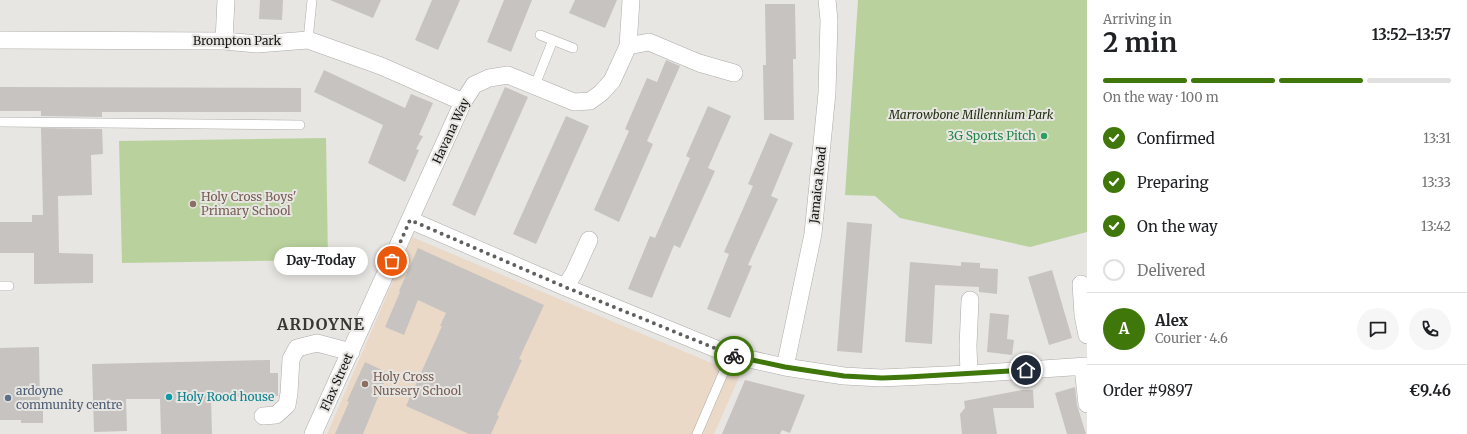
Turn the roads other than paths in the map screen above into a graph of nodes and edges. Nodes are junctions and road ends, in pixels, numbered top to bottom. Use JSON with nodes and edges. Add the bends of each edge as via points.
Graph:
{"nodes":[{"id":1,"x":226,"y":0,"type":"edge"},
{"id":2,"x":312,"y":0,"type":"edge"},
{"id":3,"x":630,"y":0,"type":"edge"},
{"id":4,"x":827,"y":0,"type":"edge"},
{"id":5,"x":540,"y":35,"type":"dead end"},
{"id":6,"x":0,"y":40,"type":"edge"},
{"id":7,"x":308,"y":40,"type":"junction"},
{"id":8,"x":553,"y":40,"type":"junction"},
{"id":9,"x":224,"y":41,"type":"junction"},
{"id":10,"x":628,"y":46,"type":"junction"},
{"id":11,"x":573,"y":48,"type":"dead end"},
{"id":12,"x":734,"y":73,"type":"dead end"},
{"id":13,"x":535,"y":85,"type":"junction"},
{"id":14,"x":463,"y":102,"type":"junction"},
{"id":15,"x":0,"y":122,"type":"edge"},
{"id":16,"x":300,"y":125,"type":"dead end"},
{"id":17,"x":410,"y":220,"type":"junction"},
{"id":18,"x":589,"y":240,"type":"dead end"},
{"id":19,"x":1082,"y":284,"type":"dead end"},
{"id":20,"x":565,"y":287,"type":"junction"},
{"id":21,"x":970,"y":300,"type":"dead end"},
{"id":22,"x":1085,"y":315,"type":"edge"},
{"id":23,"x":1087,"y":335,"type":"edge"},
{"id":24,"x":351,"y":352,"type":"junction"},
{"id":25,"x":731,"y":355,"type":"junction"},
{"id":26,"x":1085,"y":366,"type":"edge"},
{"id":27,"x":785,"y":367,"type":"junction"},
{"id":28,"x":969,"y":374,"type":"junction"},
{"id":29,"x":1087,"y":404,"type":"edge"},
{"id":30,"x":263,"y":416,"type":"dead end"},
{"id":31,"x":313,"y":434,"type":"edge"},
{"id":32,"x":697,"y":434,"type":"edge"}],
"edges":[{"from":1,"to":9,"type":"street"},
{"from":2,"to":7,"type":"lane"},
{"from":3,"to":10,"type":"street"},
{"from":4,"to":27,"type":"street","name":"Jamaica Road","via":[[827,93],[813,227]]},
{"from":5,"to":8,"type":"lane"},
{"from":6,"to":9,"type":"street","name":"Brompton Park"},
{"from":7,"to":9,"type":"street","name":"Brompton Park","via":[[257,44]]},
{"from":7,"to":14,"type":"street","name":"Brompton Park","via":[[381,66]]},
{"from":8,"to":11,"type":"lane"},
{"from":8,"to":13,"type":"lane"},
{"from":10,"to":12,"type":"street","via":[[649,42],[699,63]]},
{"from":10,"to":13,"type":"street","name":"Havana Way","via":[[612,81],[590,100],[574,102]]},
{"from":13,"to":14,"type":"street","name":"Havana Way","via":[[508,75],[489,78],[474,85]]},
{"from":14,"to":17,"type":"street","name":"Havana Way"},
{"from":15,"to":16,"type":"lane"},
{"from":17,"to":20,"type":"street"},
{"from":17,"to":24,"type":"street","name":"Flax Street"},
{"from":18,"to":20,"type":"street"},
{"from":19,"to":22,"type":"street"},
{"from":20,"to":25,"type":"street"},
{"from":21,"to":28,"type":"street"},
{"from":22,"to":23,"type":"street"},
{"from":24,"to":30,"type":"street","via":[[317,343],[297,348],[291,359],[287,405],[276,415]]},
{"from":24,"to":31,"type":"street","name":"Flax Street"},
{"from":25,"to":27,"type":"street"},
{"from":25,"to":32,"type":"lane"},
{"from":26,"to":28,"type":"street"},
{"from":26,"to":29,"type":"street"},
{"from":27,"to":28,"type":"street","via":[[844,376],[882,378]]}]}
